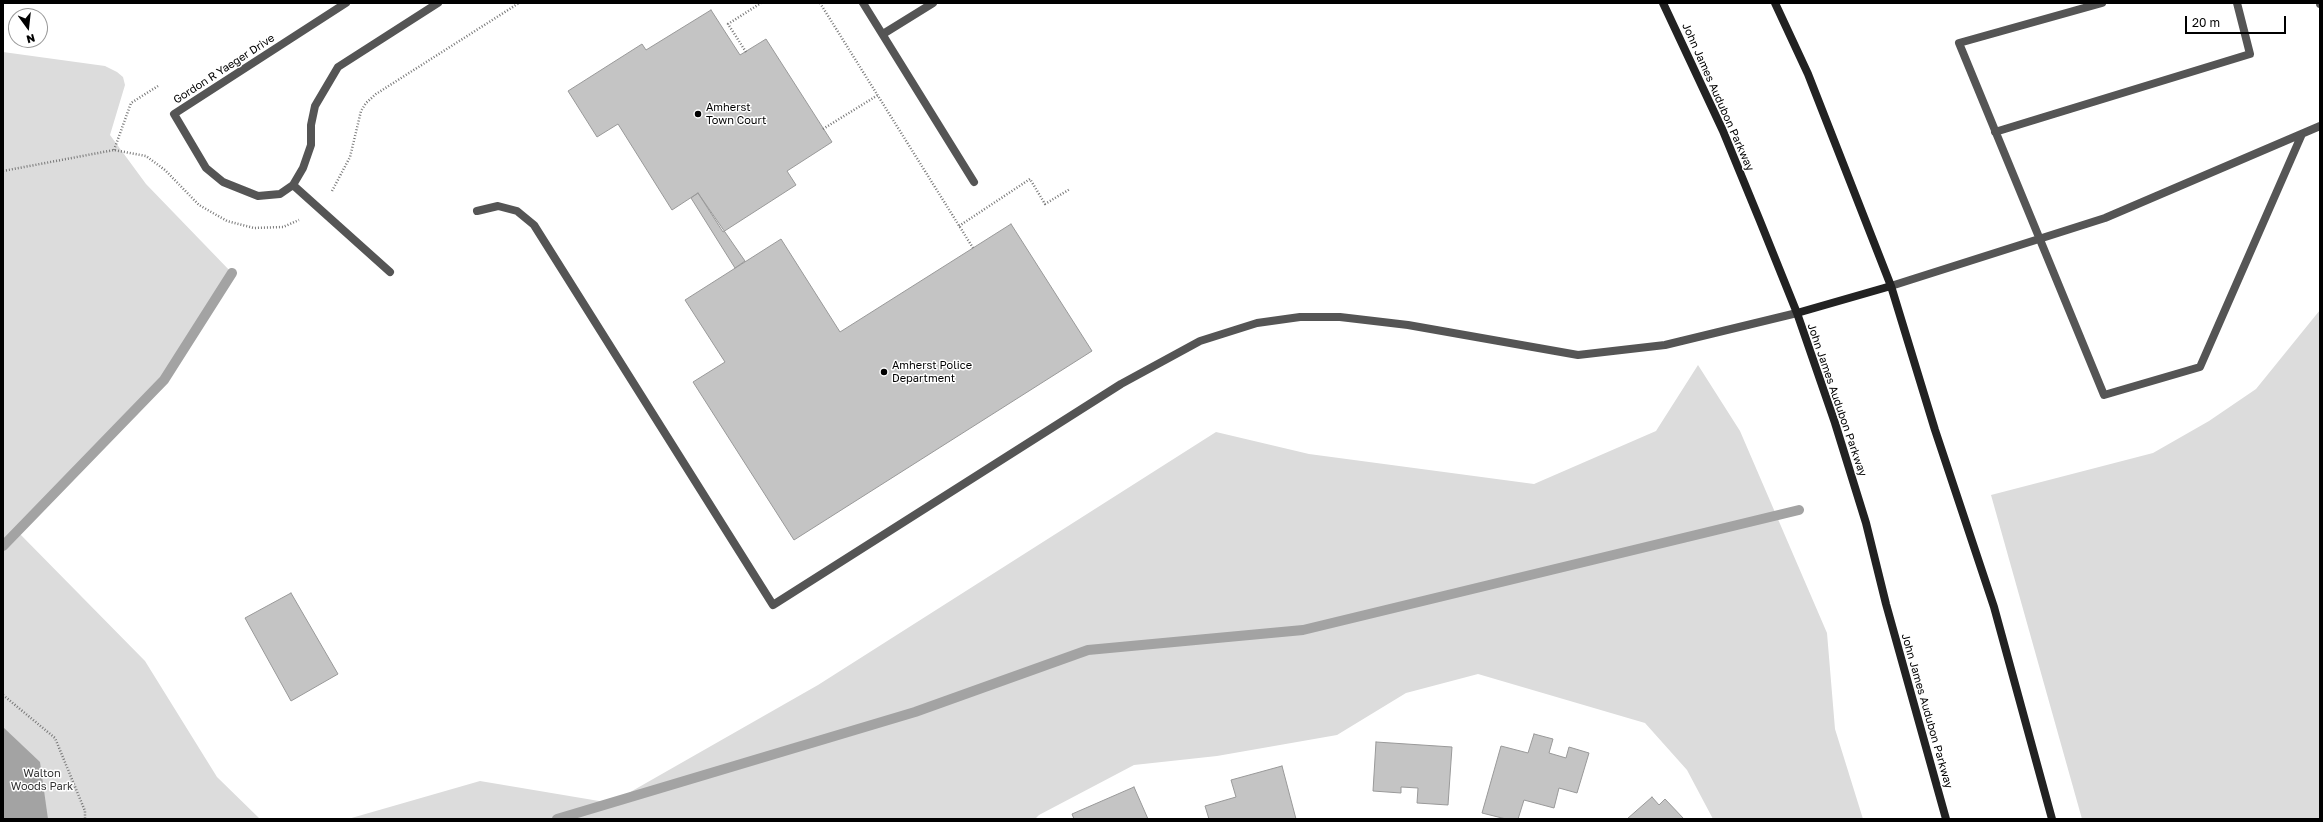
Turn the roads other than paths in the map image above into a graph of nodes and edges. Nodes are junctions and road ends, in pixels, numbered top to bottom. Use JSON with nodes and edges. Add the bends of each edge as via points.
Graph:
{"nodes":[{"id":1,"x":346,"y":3,"type":"edge"},
{"id":2,"x":438,"y":3,"type":"edge"},
{"id":3,"x":863,"y":3,"type":"edge"},
{"id":4,"x":933,"y":3,"type":"edge"},
{"id":5,"x":1663,"y":3,"type":"edge"},
{"id":6,"x":1775,"y":3,"type":"edge"},
{"id":7,"x":2102,"y":3,"type":"edge"},
{"id":8,"x":2238,"y":3,"type":"edge"},
{"id":9,"x":883,"y":34,"type":"junction"},
{"id":10,"x":2320,"y":126,"type":"edge"},
{"id":11,"x":1995,"y":132,"type":"junction"},
{"id":12,"x":2302,"y":134,"type":"junction"},
{"id":13,"x":974,"y":182,"type":"dead end"},
{"id":14,"x":293,"y":186,"type":"junction"},
{"id":15,"x":477,"y":211,"type":"dead end"},
{"id":16,"x":2040,"y":239,"type":"junction"},
{"id":17,"x":390,"y":272,"type":"dead end"},
{"id":18,"x":1891,"y":286,"type":"junction"},
{"id":19,"x":1796,"y":313,"type":"junction"},
{"id":20,"x":1946,"y":819,"type":"edge"},
{"id":21,"x":2052,"y":819,"type":"edge"}],
"edges":[{"from":1,"to":14,"type":"lane","name":"Gordon R Yaeger Drive","via":[[174,114],[206,168],[223,182],[258,196],[280,194]]},
{"from":2,"to":14,"type":"lane","via":[[338,67],[315,106],[311,125],[311,145]]},
{"from":3,"to":9,"type":"lane"},
{"from":4,"to":9,"type":"lane"},
{"from":5,"to":19,"type":"main road","name":"John James Audubon Parkway","via":[[1723,131]]},
{"from":6,"to":18,"type":"main road","via":[[1808,74]]},
{"from":7,"to":11,"type":"lane","via":[[1959,43]]},
{"from":8,"to":11,"type":"lane","via":[[2250,54]]},
{"from":9,"to":13,"type":"lane"},
{"from":10,"to":12,"type":"lane"},
{"from":11,"to":16,"type":"lane"},
{"from":12,"to":16,"type":"lane","via":[[2105,218]]},
{"from":12,"to":16,"type":"lane","via":[[2200,367],[2104,395]]},
{"from":14,"to":17,"type":"lane"},
{"from":15,"to":19,"type":"lane","via":[[498,206],[517,211],[534,225],[773,604],[1121,384],[1200,341],[1257,323],[1340,317],[1408,325],[1578,355],[1665,345]]},
{"from":16,"to":18,"type":"lane"},
{"from":18,"to":19,"type":"main road"},
{"from":18,"to":21,"type":"main road","via":[[1935,430],[1994,607]]},
{"from":19,"to":20,"type":"main road","name":"John James Audubon Parkway","via":[[1835,423],[1866,523]]}]}
